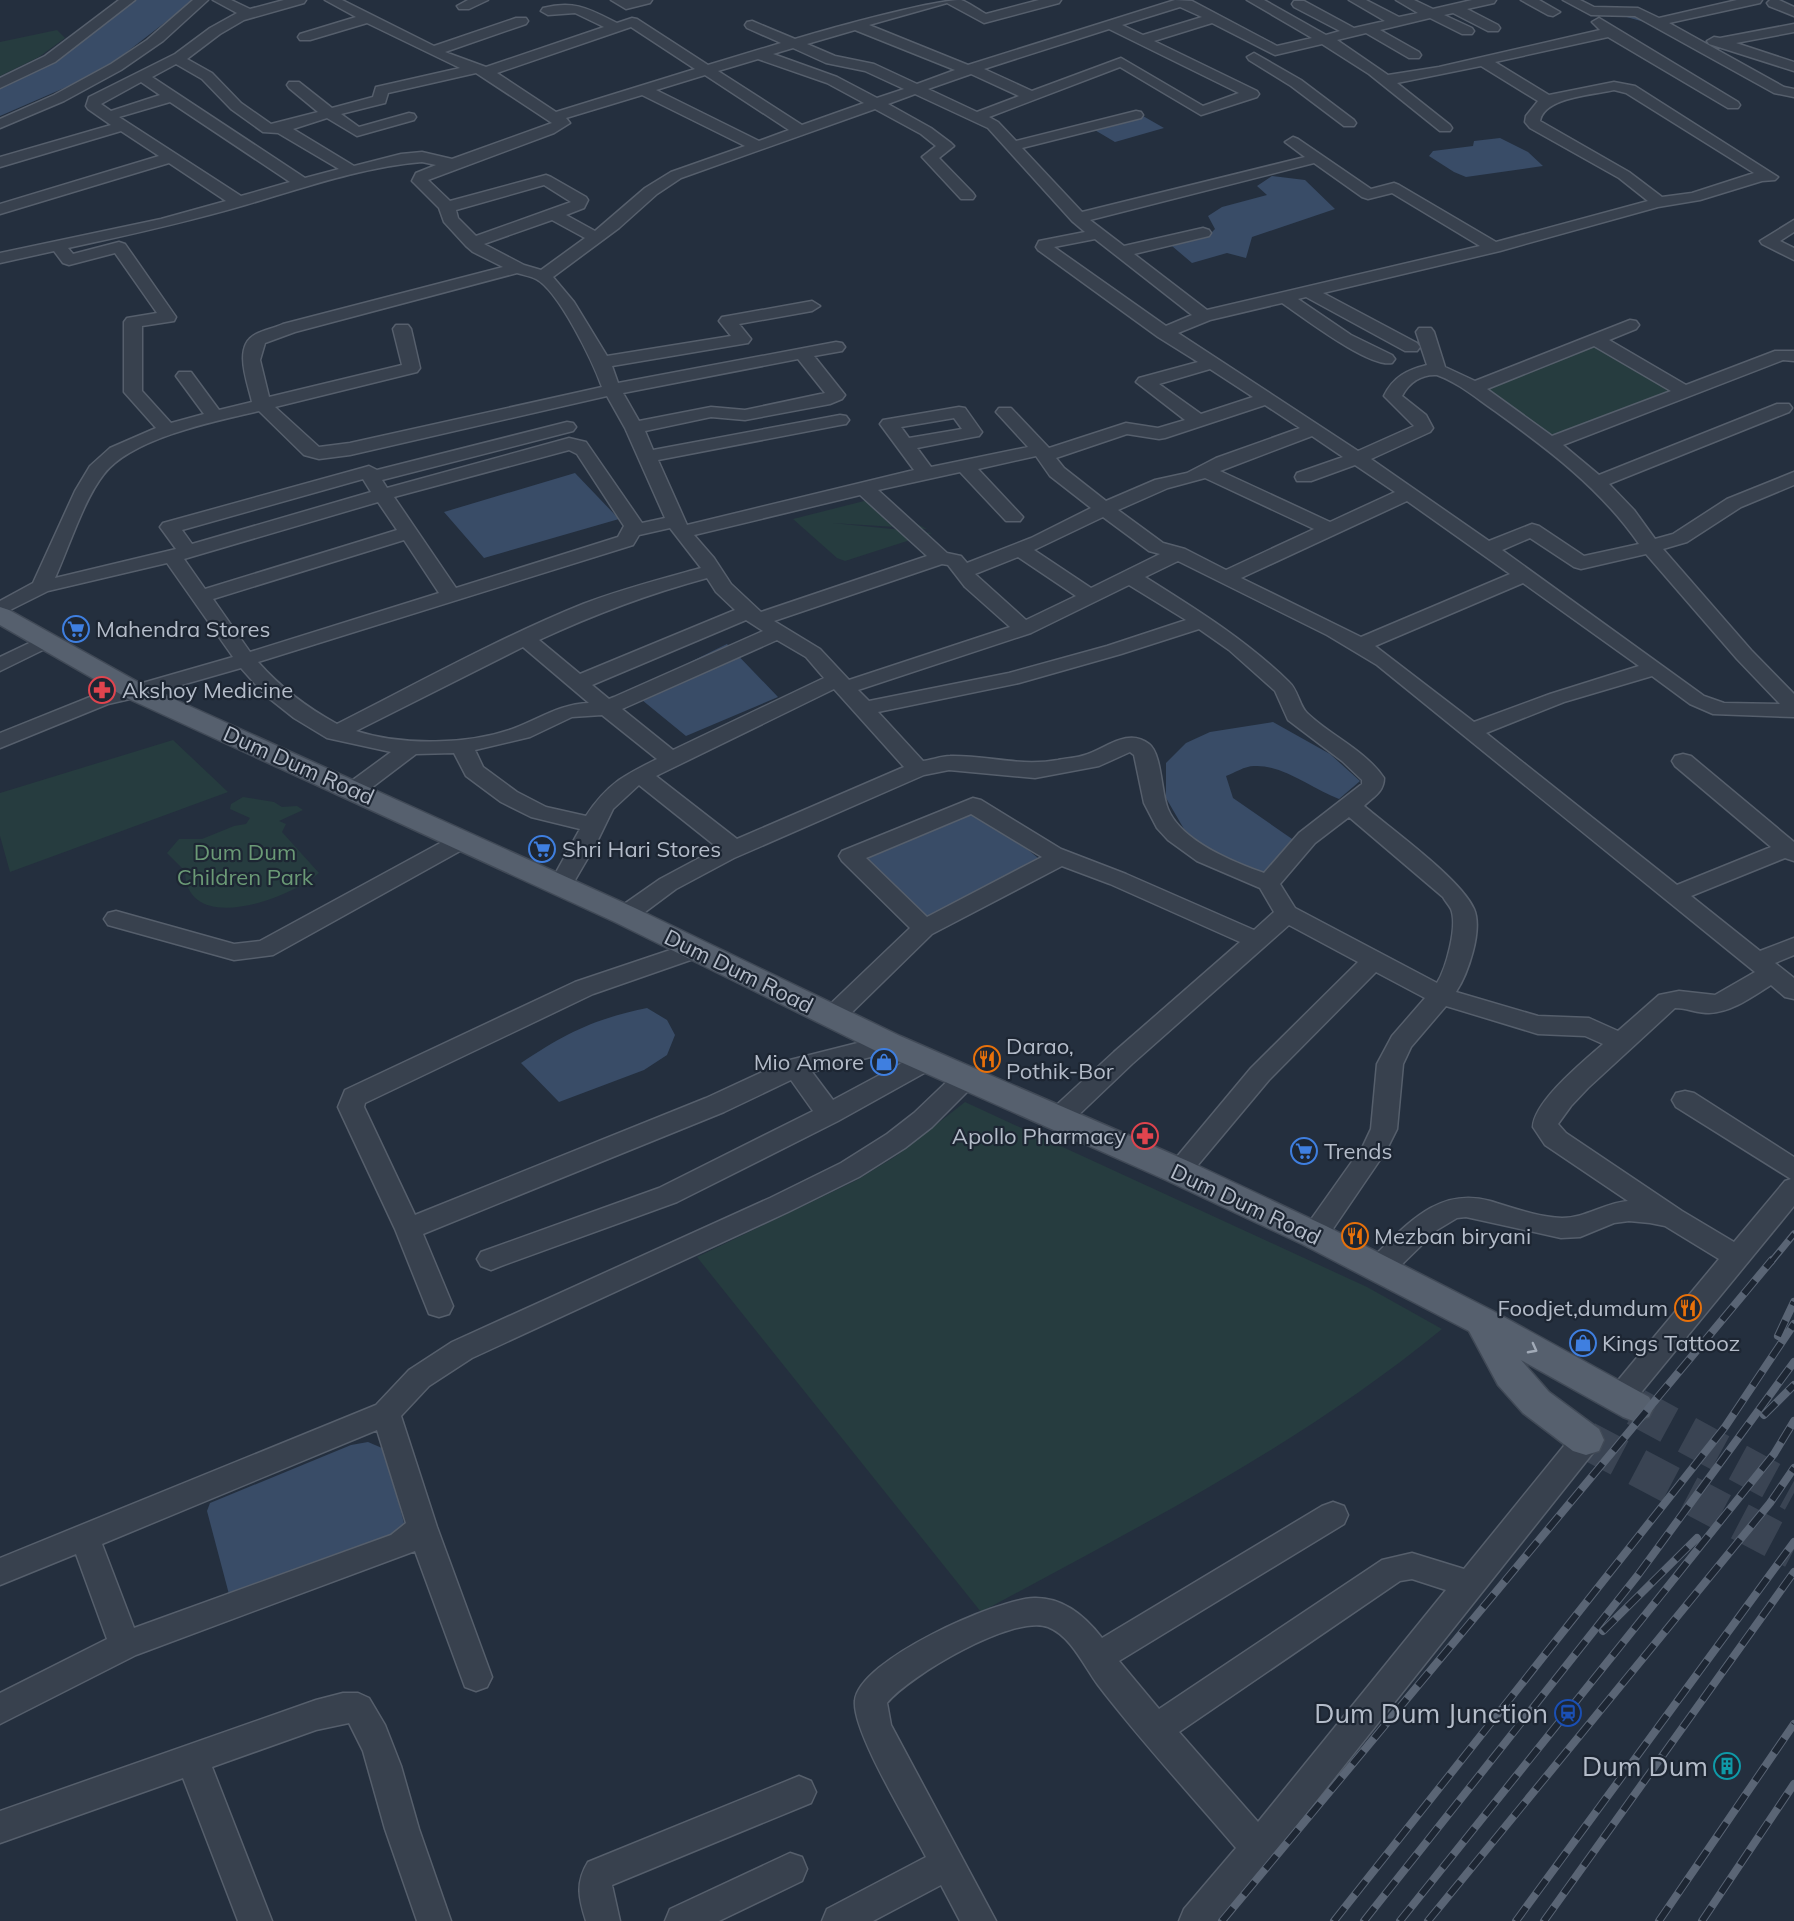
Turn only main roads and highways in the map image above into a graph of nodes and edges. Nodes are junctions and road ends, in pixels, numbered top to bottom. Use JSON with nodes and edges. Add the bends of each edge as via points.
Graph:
{"nodes":[{"id":1,"x":0,"y":615,"type":"edge"},
{"id":2,"x":1481,"y":1321,"type":"junction"},
{"id":3,"x":1628,"y":1402,"type":"tunnel mouth"},
{"id":4,"x":1586,"y":1440,"type":"tunnel mouth"}],
"edges":[{"from":1,"to":2,"type":"main road","name":"Dum Dum Road","via":[[136,692],[625,915],[889,1044],[1178,1171]]},
{"from":2,"to":3,"type":"main road","name":"Dum Dum Road","one_way":true},
{"from":2,"to":4,"type":"main road","via":[[1523,1389]]}]}
